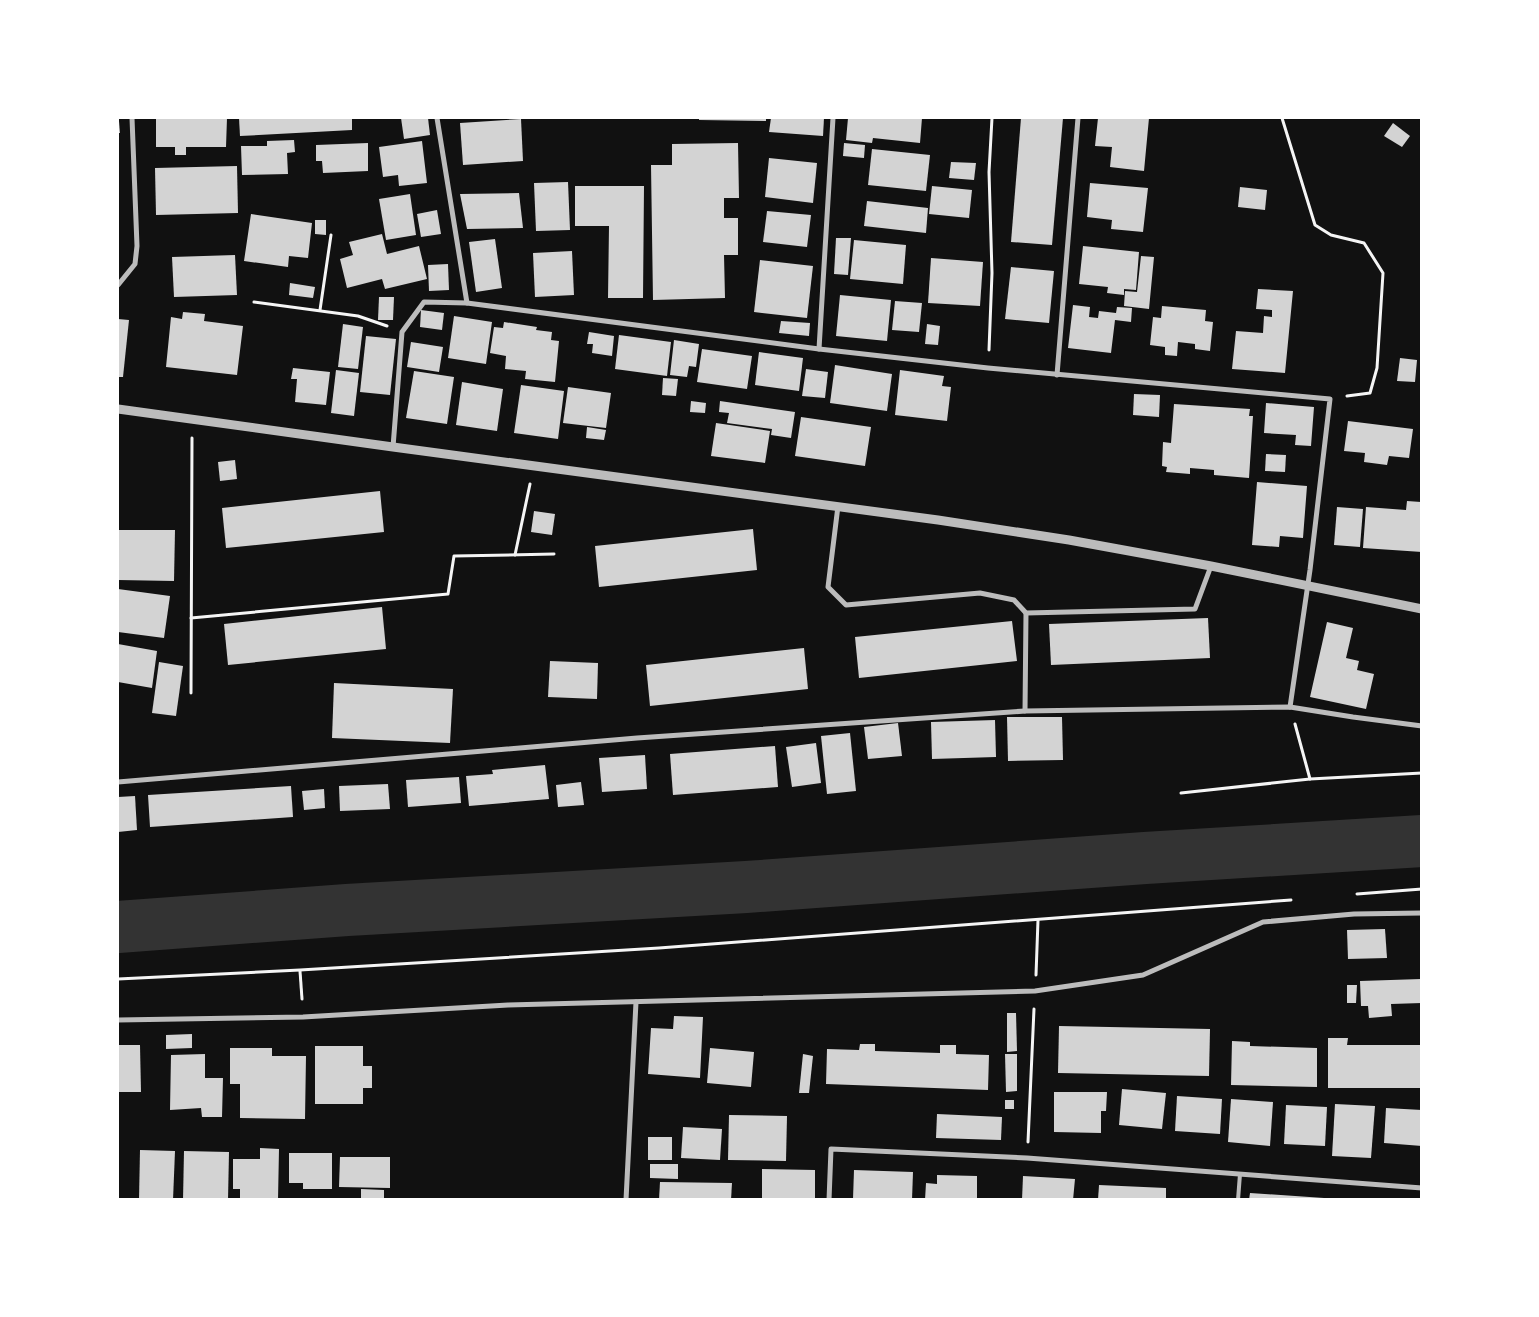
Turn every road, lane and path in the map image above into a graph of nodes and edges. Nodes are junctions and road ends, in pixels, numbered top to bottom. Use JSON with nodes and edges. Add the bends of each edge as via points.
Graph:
{"nodes":[{"id":1,"x":132,"y":118,"type":"edge"},
{"id":2,"x":437,"y":118,"type":"edge"},
{"id":3,"x":833,"y":118,"type":"edge"},
{"id":4,"x":992,"y":118,"type":"edge"},
{"id":5,"x":1078,"y":118,"type":"edge"},
{"id":6,"x":1282,"y":118,"type":"edge"},
{"id":7,"x":331,"y":235,"type":"dead end"},
{"id":8,"x":118,"y":285,"type":"edge"},
{"id":9,"x":254,"y":302,"type":"dead end"},
{"id":10,"x":468,"y":303,"type":"junction"},
{"id":11,"x":320,"y":310,"type":"junction"},
{"id":12,"x":402,"y":332,"type":"junction"},
{"id":13,"x":819,"y":349,"type":"junction"},
{"id":14,"x":988,"y":368,"type":"junction"},
{"id":15,"x":1056,"y":375,"type":"junction"},
{"id":16,"x":1330,"y":399,"type":"junction"},
{"id":17,"x":118,"y":409,"type":"edge"},
{"id":18,"x":192,"y":420,"type":"junction"},
{"id":19,"x":393,"y":448,"type":"junction"},
{"id":20,"x":533,"y":466,"type":"junction"},
{"id":21,"x":838,"y":506,"type":"junction"},
{"id":22,"x":554,"y":554,"type":"dead end"},
{"id":23,"x":515,"y":555,"type":"junction"},
{"id":24,"x":1210,"y":566,"type":"junction"},
{"id":25,"x":1307,"y":585,"type":"junction"},
{"id":26,"x":1422,"y":609,"type":"edge"},
{"id":27,"x":1026,"y":613,"type":"junction"},
{"id":28,"x":191,"y":618,"type":"junction"},
{"id":29,"x":191,"y":692,"type":"dead end"},
{"id":30,"x":1290,"y":707,"type":"junction"},
{"id":31,"x":1025,"y":711,"type":"junction"},
{"id":32,"x":1422,"y":726,"type":"edge"},
{"id":33,"x":1422,"y":773,"type":"edge"},
{"id":34,"x":1310,"y":779,"type":"junction"},
{"id":35,"x":118,"y":782,"type":"edge"},
{"id":36,"x":1181,"y":792,"type":"dead end"},
{"id":37,"x":1422,"y":889,"type":"edge"},
{"id":38,"x":1353,"y":895,"type":"dead end"},
{"id":39,"x":1294,"y":899,"type":"dead end"},
{"id":40,"x":1422,"y":913,"type":"edge"},
{"id":41,"x":1038,"y":920,"type":"junction"},
{"id":42,"x":300,"y":970,"type":"junction"},
{"id":43,"x":118,"y":980,"type":"edge"},
{"id":44,"x":1035,"y":991,"type":"junction"},
{"id":45,"x":636,"y":1002,"type":"junction"},
{"id":46,"x":303,"y":1017,"type":"junction"},
{"id":47,"x":118,"y":1020,"type":"edge"},
{"id":48,"x":1027,"y":1158,"type":"junction"},
{"id":49,"x":1240,"y":1174,"type":"junction"},
{"id":50,"x":1422,"y":1188,"type":"edge"},
{"id":51,"x":626,"y":1200,"type":"edge"},
{"id":52,"x":830,"y":1200,"type":"edge"},
{"id":53,"x":1238,"y":1200,"type":"edge"}],
"edges":[{"from":1,"to":8,"type":"street","via":[[137,246],[135,264]]},
{"from":2,"to":10,"type":"street"},
{"from":3,"to":13,"type":"street"},
{"from":4,"to":14,"type":"path"},
{"from":5,"to":15,"type":"street"},
{"from":6,"to":16,"type":"path","via":[[1315,225],[1332,235],[1364,243],[1383,273],[1377,368],[1370,393]]},
{"from":7,"to":11,"type":"path"},
{"from":9,"to":11,"type":"path"},
{"from":10,"to":12,"type":"street","via":[[424,302]]},
{"from":10,"to":13,"type":"street"},
{"from":11,"to":12,"type":"path","via":[[358,316]]},
{"from":12,"to":19,"type":"street"},
{"from":13,"to":14,"type":"street"},
{"from":14,"to":15,"type":"street"},
{"from":15,"to":16,"type":"street"},
{"from":16,"to":25,"type":"street"},
{"from":17,"to":18,"type":"street"},
{"from":18,"to":19,"type":"street"},
{"from":18,"to":28,"type":"path"},
{"from":19,"to":20,"type":"street"},
{"from":20,"to":21,"type":"street"},
{"from":20,"to":23,"type":"path"},
{"from":21,"to":24,"type":"street","via":[[1069,540]]},
{"from":21,"to":27,"type":"street","via":[[828,587],[846,605],[980,593],[1014,600]]},
{"from":22,"to":23,"type":"path"},
{"from":23,"to":28,"type":"path","via":[[454,556],[448,594]]},
{"from":24,"to":25,"type":"street"},
{"from":24,"to":27,"type":"street","via":[[1196,609]]},
{"from":25,"to":26,"type":"street"},
{"from":25,"to":30,"type":"street"},
{"from":27,"to":31,"type":"street"},
{"from":28,"to":29,"type":"path"},
{"from":30,"to":31,"type":"street"},
{"from":30,"to":32,"type":"street"},
{"from":30,"to":34,"type":"path"},
{"from":31,"to":35,"type":"street","via":[[637,738]]},
{"from":33,"to":34,"type":"path"},
{"from":34,"to":36,"type":"path"},
{"from":37,"to":38,"type":"path"},
{"from":39,"to":41,"type":"path"},
{"from":40,"to":44,"type":"street","via":[[1354,914],[1264,922],[1143,975]]},
{"from":41,"to":42,"type":"path"},
{"from":41,"to":44,"type":"path"},
{"from":42,"to":43,"type":"path"},
{"from":42,"to":46,"type":"path"},
{"from":44,"to":45,"type":"street"},
{"from":44,"to":48,"type":"path"},
{"from":45,"to":46,"type":"street"},
{"from":45,"to":51,"type":"street"},
{"from":46,"to":47,"type":"street"},
{"from":48,"to":49,"type":"street"},
{"from":48,"to":52,"type":"street","via":[[831,1149]]},
{"from":49,"to":50,"type":"street"},
{"from":49,"to":53,"type":"lane"}]}
